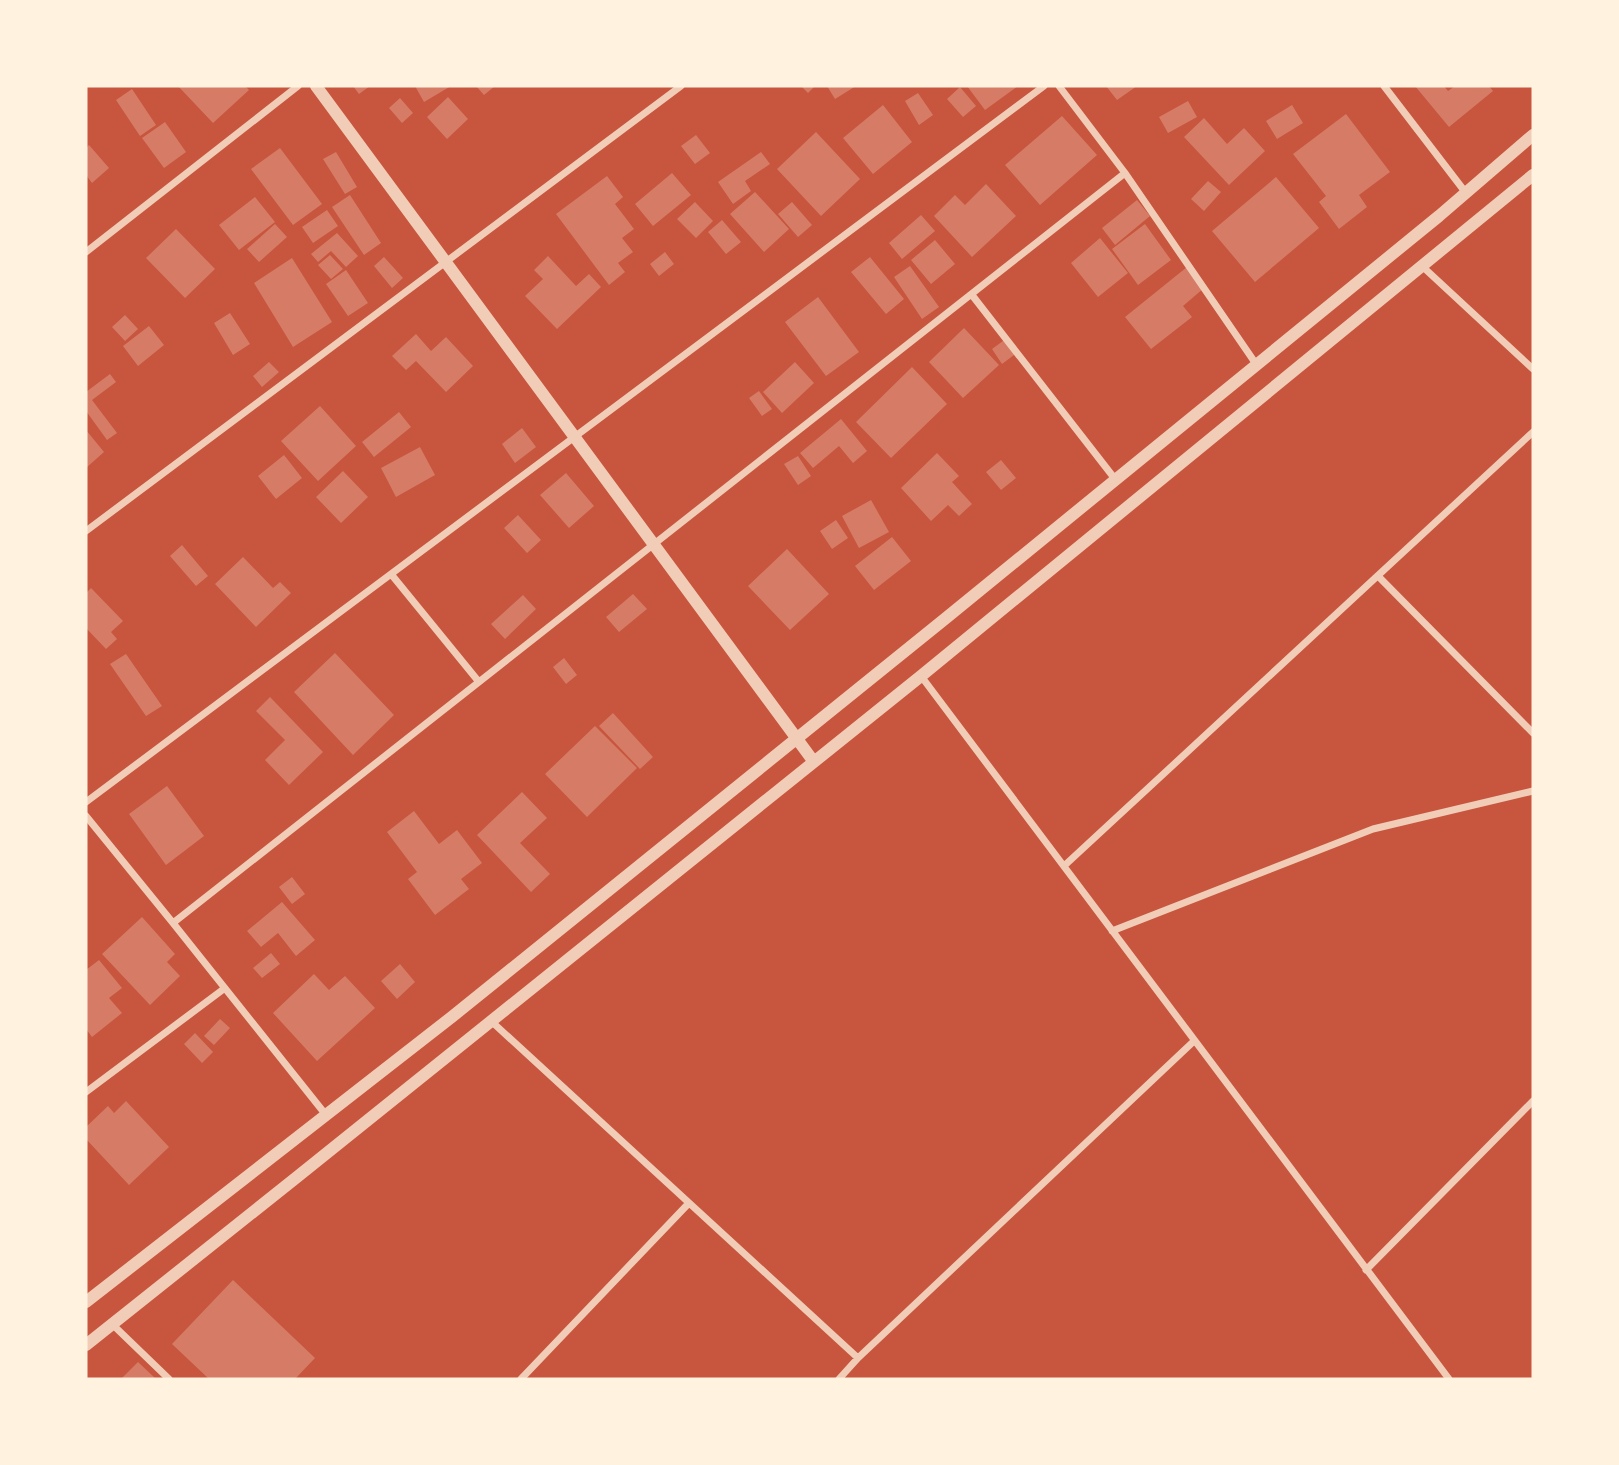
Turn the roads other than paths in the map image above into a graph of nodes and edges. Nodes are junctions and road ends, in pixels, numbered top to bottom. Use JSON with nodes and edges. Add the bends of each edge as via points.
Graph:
{"nodes":[{"id":1,"x":298,"y":86,"type":"edge"},
{"id":2,"x":316,"y":86,"type":"edge"},
{"id":3,"x":681,"y":86,"type":"edge"},
{"id":4,"x":1044,"y":86,"type":"edge"},
{"id":5,"x":1059,"y":86,"type":"edge"},
{"id":6,"x":1384,"y":86,"type":"edge"},
{"id":7,"x":1533,"y":135,"type":"edge"},
{"id":8,"x":1125,"y":173,"type":"junction"},
{"id":9,"x":1533,"y":176,"type":"edge"},
{"id":10,"x":1466,"y":193,"type":"junction"},
{"id":11,"x":86,"y":252,"type":"edge"},
{"id":12,"x":445,"y":261,"type":"junction"},
{"id":13,"x":1423,"y":267,"type":"junction"},
{"id":14,"x":972,"y":295,"type":"junction"},
{"id":15,"x":1256,"y":363,"type":"junction"},
{"id":16,"x":1533,"y":369,"type":"edge"},
{"id":17,"x":1533,"y":432,"type":"edge"},
{"id":18,"x":575,"y":437,"type":"junction"},
{"id":19,"x":1115,"y":479,"type":"junction"},
{"id":20,"x":86,"y":531,"type":"edge"},
{"id":21,"x":654,"y":545,"type":"junction"},
{"id":22,"x":391,"y":574,"type":"junction"},
{"id":23,"x":1378,"y":576,"type":"junction"},
{"id":24,"x":921,"y":676,"type":"junction"},
{"id":25,"x":479,"y":682,"type":"junction"},
{"id":26,"x":1533,"y":733,"type":"edge"},
{"id":27,"x":796,"y":737,"type":"junction"},
{"id":28,"x":814,"y":762,"type":"junction"},
{"id":29,"x":1533,"y":791,"type":"edge"},
{"id":30,"x":86,"y":802,"type":"edge"},
{"id":31,"x":86,"y":816,"type":"edge"},
{"id":32,"x":1064,"y":866,"type":"junction"},
{"id":33,"x":173,"y":923,"type":"junction"},
{"id":34,"x":1112,"y":931,"type":"junction"},
{"id":35,"x":225,"y":988,"type":"junction"},
{"id":36,"x":491,"y":1021,"type":"junction"},
{"id":37,"x":1194,"y":1041,"type":"junction"},
{"id":38,"x":86,"y":1091,"type":"edge"},
{"id":39,"x":1533,"y":1101,"type":"edge"},
{"id":40,"x":326,"y":1115,"type":"junction"},
{"id":41,"x":689,"y":1203,"type":"junction"},
{"id":42,"x":1366,"y":1270,"type":"junction"},
{"id":43,"x":86,"y":1302,"type":"edge"},
{"id":44,"x":112,"y":1324,"type":"junction"},
{"id":45,"x":86,"y":1345,"type":"edge"},
{"id":46,"x":859,"y":1358,"type":"junction"},
{"id":47,"x":169,"y":1379,"type":"edge"},
{"id":48,"x":521,"y":1379,"type":"edge"},
{"id":49,"x":839,"y":1379,"type":"edge"},
{"id":50,"x":1449,"y":1379,"type":"edge"}],
"edges":[{"from":1,"to":11,"type":"street"},
{"from":2,"to":12,"type":"street"},
{"from":3,"to":12,"type":"street"},
{"from":4,"to":18,"type":"street"},
{"from":5,"to":8,"type":"street"},
{"from":6,"to":10,"type":"street"},
{"from":7,"to":10,"type":"street"},
{"from":8,"to":14,"type":"street"},
{"from":8,"to":15,"type":"street"},
{"from":9,"to":13,"type":"street"},
{"from":10,"to":15,"type":"street"},
{"from":12,"to":18,"type":"street"},
{"from":12,"to":20,"type":"street"},
{"from":13,"to":16,"type":"street"},
{"from":13,"to":24,"type":"street"},
{"from":14,"to":19,"type":"street"},
{"from":14,"to":21,"type":"street"},
{"from":15,"to":19,"type":"street"},
{"from":17,"to":23,"type":"street"},
{"from":18,"to":21,"type":"street"},
{"from":18,"to":22,"type":"street"},
{"from":19,"to":27,"type":"street"},
{"from":21,"to":25,"type":"street"},
{"from":21,"to":27,"type":"street"},
{"from":22,"to":25,"type":"street"},
{"from":22,"to":30,"type":"street"},
{"from":23,"to":26,"type":"street"},
{"from":23,"to":32,"type":"street"},
{"from":24,"to":28,"type":"street"},
{"from":24,"to":32,"type":"street"},
{"from":25,"to":33,"type":"street"},
{"from":27,"to":28,"type":"street"},
{"from":27,"to":40,"type":"street"},
{"from":28,"to":36,"type":"street"},
{"from":29,"to":34,"type":"street","via":[[1373,830]]},
{"from":31,"to":33,"type":"street"},
{"from":32,"to":34,"type":"street"},
{"from":33,"to":35,"type":"street"},
{"from":34,"to":37,"type":"street"},
{"from":35,"to":38,"type":"street"},
{"from":35,"to":40,"type":"street"},
{"from":36,"to":41,"type":"street"},
{"from":36,"to":44,"type":"street"},
{"from":37,"to":42,"type":"street"},
{"from":37,"to":46,"type":"street"},
{"from":39,"to":42,"type":"street"},
{"from":40,"to":43,"type":"street"},
{"from":41,"to":46,"type":"street"},
{"from":41,"to":48,"type":"street"},
{"from":42,"to":50,"type":"street"},
{"from":44,"to":45,"type":"street"},
{"from":44,"to":47,"type":"street"},
{"from":46,"to":49,"type":"street"}]}
